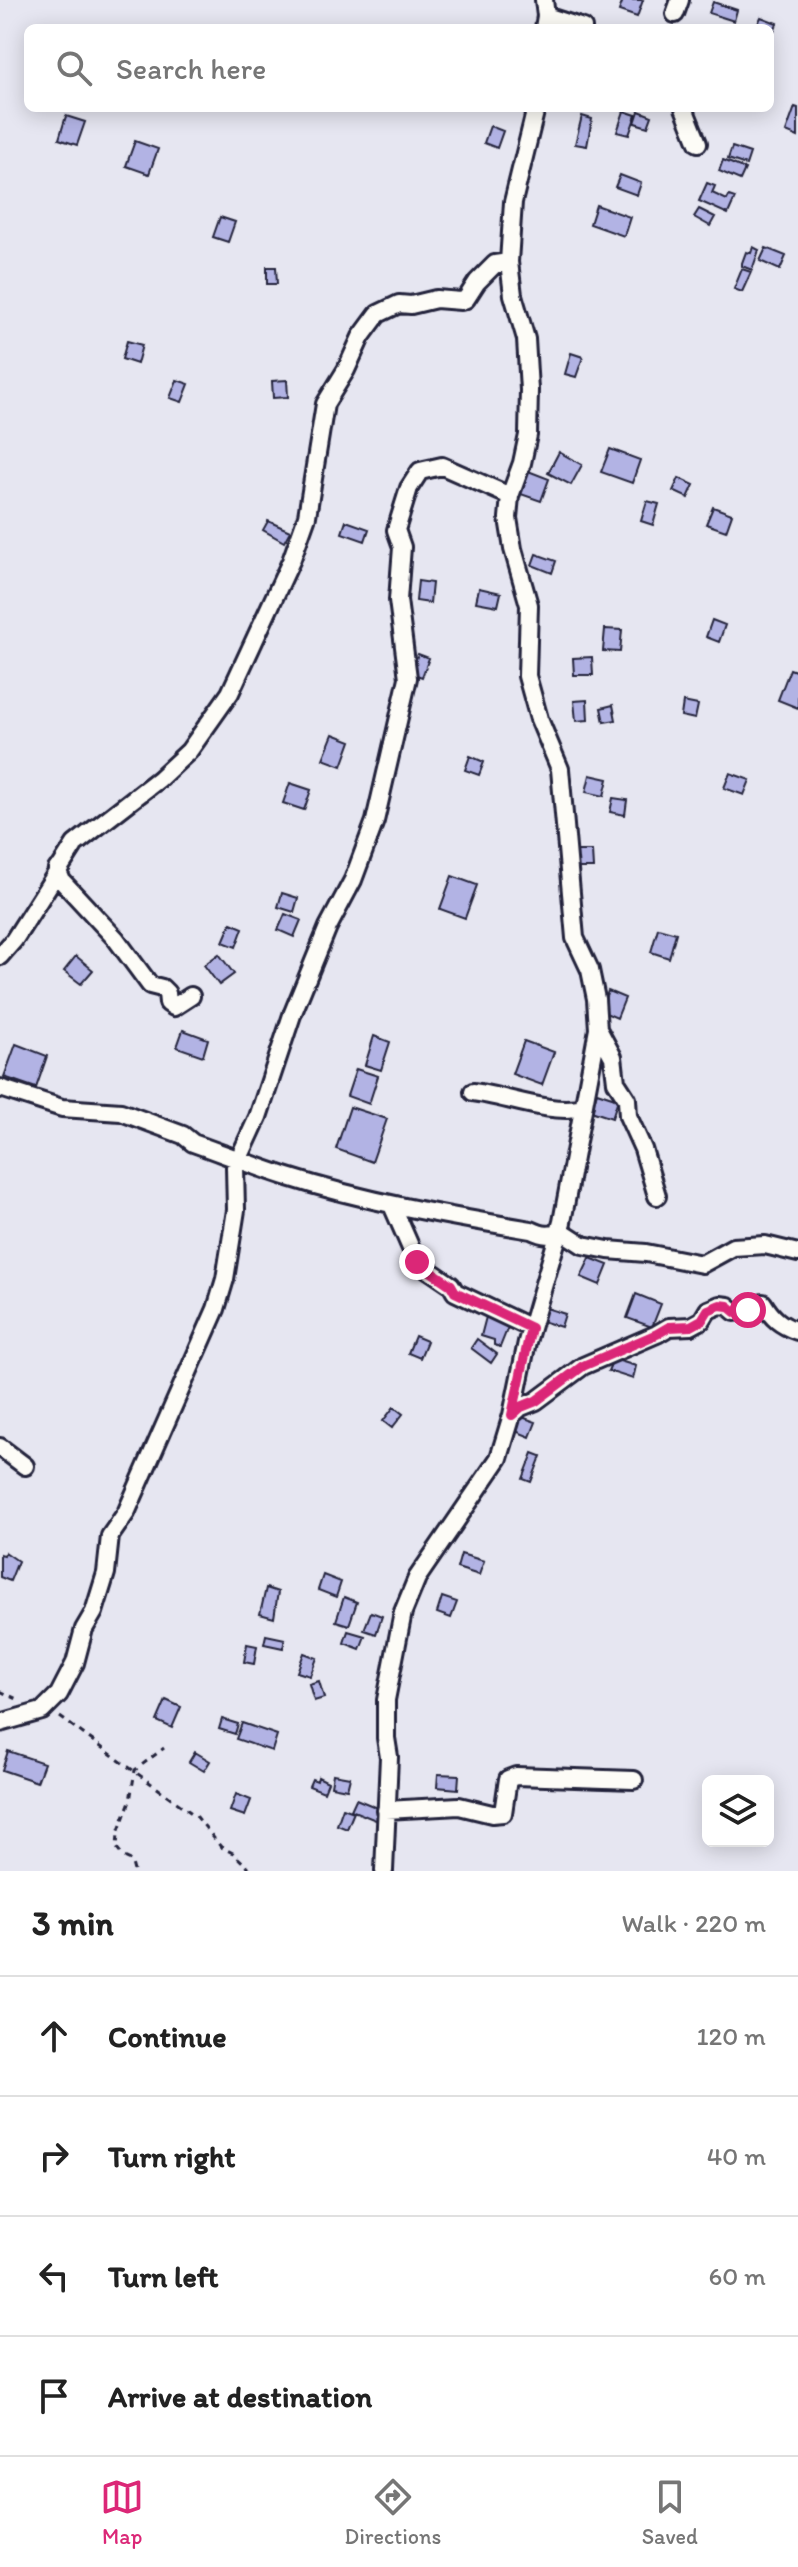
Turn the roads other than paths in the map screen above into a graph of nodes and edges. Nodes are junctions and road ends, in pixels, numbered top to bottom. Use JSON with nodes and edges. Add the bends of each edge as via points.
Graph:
{"nodes":[{"id":1,"x":545,"y":15,"type":"edge"},
{"id":2,"x":571,"y":24,"type":"edge"},
{"id":3,"x":535,"y":112,"type":"edge"},
{"id":4,"x":686,"y":112,"type":"edge"},
{"id":5,"x":698,"y":143,"type":"dead end"},
{"id":6,"x":509,"y":262,"type":"junction"},
{"id":7,"x":510,"y":496,"type":"junction"},
{"id":8,"x":57,"y":869,"type":"junction"},
{"id":9,"x":0,"y":956,"type":"edge"},
{"id":10,"x":191,"y":996,"type":"dead end"},
{"id":11,"x":598,"y":1029,"type":"junction"},
{"id":12,"x":0,"y":1088,"type":"edge"},
{"id":13,"x":473,"y":1092,"type":"dead end"},
{"id":14,"x":583,"y":1107,"type":"junction"},
{"id":15,"x":238,"y":1159,"type":"junction"},
{"id":16,"x":657,"y":1196,"type":"dead end"},
{"id":17,"x":392,"y":1205,"type":"junction"},
{"id":18,"x":558,"y":1233,"type":"junction"},
{"id":19,"x":798,"y":1253,"type":"edge"},
{"id":20,"x":531,"y":1328,"type":"junction"},
{"id":21,"x":797,"y":1331,"type":"edge"},
{"id":22,"x":512,"y":1415,"type":"junction"},
{"id":23,"x":0,"y":1447,"type":"edge"},
{"id":24,"x":25,"y":1466,"type":"dead end"},
{"id":25,"x":0,"y":1723,"type":"edge"},
{"id":26,"x":634,"y":1780,"type":"dead end"},
{"id":27,"x":386,"y":1810,"type":"junction"},
{"id":28,"x":384,"y":1871,"type":"edge"}],
"edges":[{"from":1,"to":2,"type":"street"},
{"from":3,"to":6,"type":"street","via":[[513,202]]},
{"from":4,"to":5,"type":"street"},
{"from":6,"to":7,"type":"street","via":[[526,339],[529,390],[528,435]]},
{"from":6,"to":8,"type":"street","via":[[495,264],[461,301],[399,304],[378,314],[325,404],[307,516],[230,693],[189,751],[75,844]]},
{"from":7,"to":11,"type":"street","via":[[513,549],[529,605],[527,676],[560,769],[575,938],[590,970]]},
{"from":7,"to":15,"type":"street","via":[[442,466],[420,471],[409,488],[396,530],[402,547],[398,600],[408,678],[375,821],[292,1015]]},
{"from":8,"to":9,"type":"street"},
{"from":8,"to":10,"type":"street","via":[[150,985],[167,993],[168,1003],[174,1007]]},
{"from":11,"to":14,"type":"street"},
{"from":11,"to":16,"type":"street","via":[[613,1057],[616,1082],[627,1099],[628,1116]]},
{"from":12,"to":15,"type":"street","via":[[62,1108],[121,1112]]},
{"from":13,"to":14,"type":"street","via":[[554,1109]]},
{"from":14,"to":18,"type":"street"},
{"from":15,"to":17,"type":"street"},
{"from":15,"to":25,"type":"street","via":[[236,1210],[216,1309],[126,1513],[110,1536],[106,1573],[75,1663],[59,1694],[42,1711]]},
{"from":17,"to":18,"type":"street","via":[[543,1236]]},
{"from":17,"to":20,"type":"street","via":[[417,1262],[455,1292]]},
{"from":18,"to":19,"type":"street","via":[[583,1245],[702,1264],[733,1247],[765,1245]]},
{"from":18,"to":20,"type":"street"},
{"from":20,"to":22,"type":"street"},
{"from":21,"to":22,"type":"street","via":[[774,1319],[763,1303],[735,1312],[720,1305],[691,1326],[669,1327],[583,1366]]},
{"from":22,"to":27,"type":"street","via":[[499,1458],[417,1578],[403,1612],[386,1700]]},
{"from":23,"to":24,"type":"street"},
{"from":26,"to":27,"type":"street","via":[[516,1776],[508,1779],[503,1813],[459,1806]]},
{"from":27,"to":28,"type":"street"}]}
